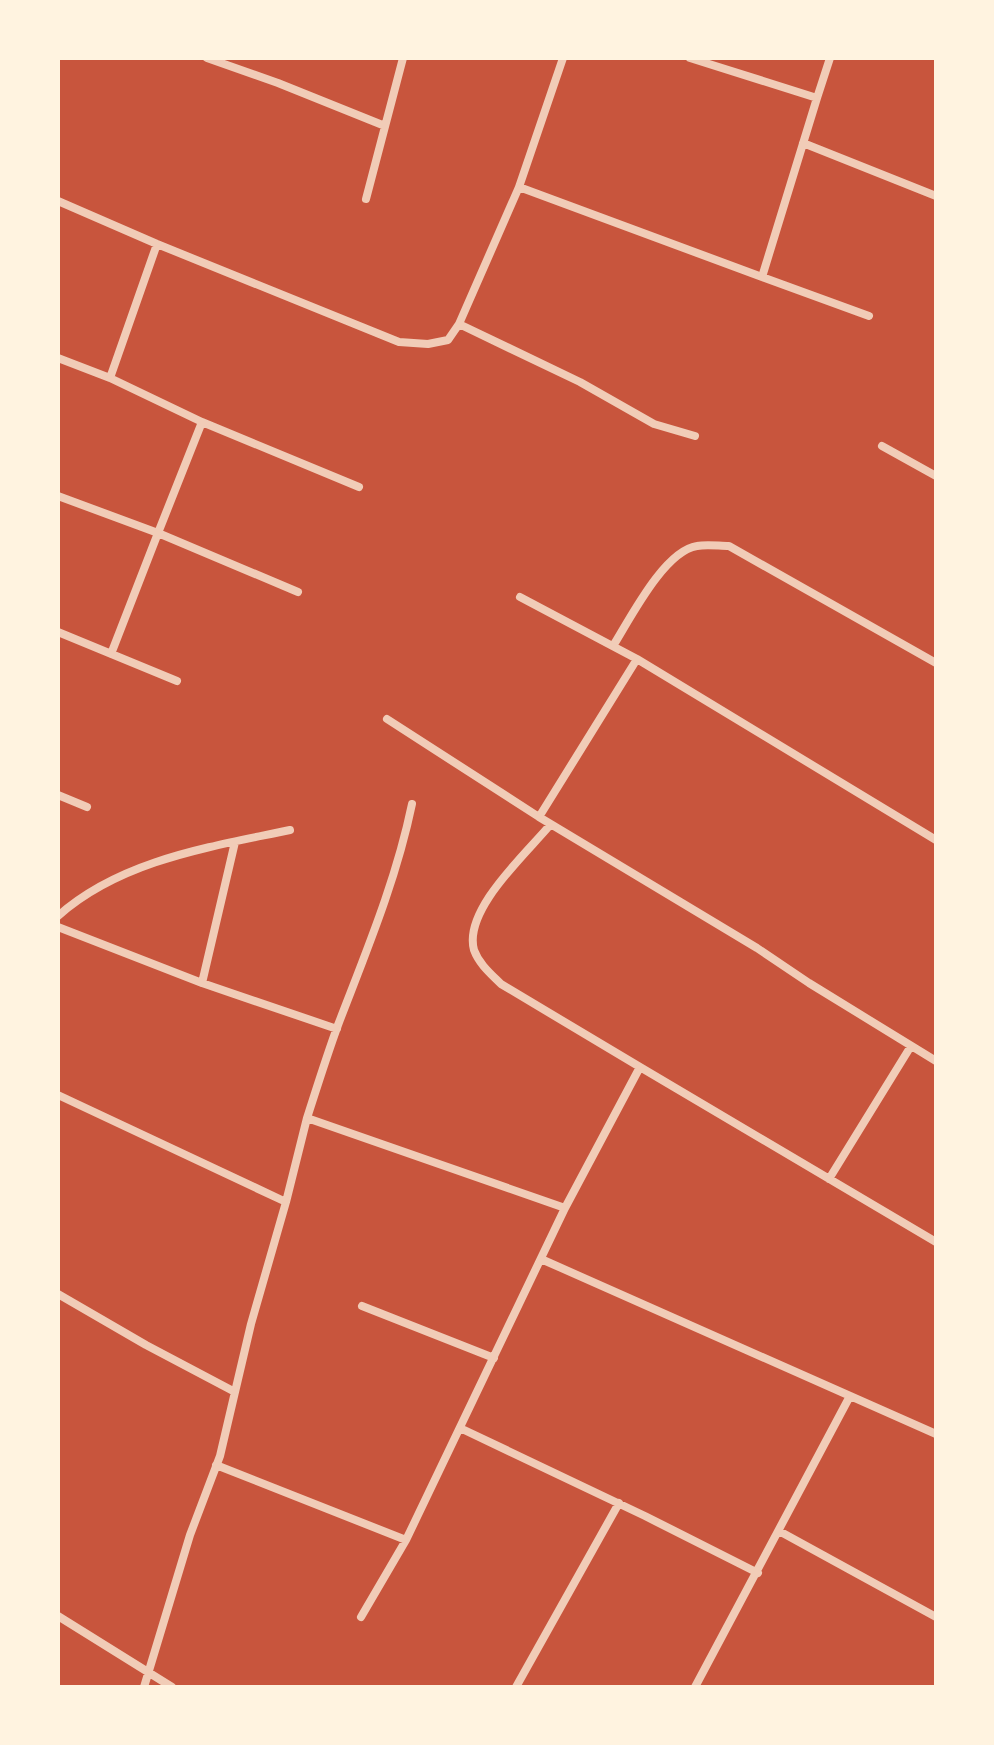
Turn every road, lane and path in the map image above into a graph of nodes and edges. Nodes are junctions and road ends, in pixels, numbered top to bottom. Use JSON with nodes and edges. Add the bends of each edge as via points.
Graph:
{"nodes":[{"id":1,"x":207,"y":58,"type":"edge"},
{"id":2,"x":403,"y":58,"type":"edge"},
{"id":3,"x":563,"y":58,"type":"edge"},
{"id":4,"x":690,"y":58,"type":"edge"},
{"id":5,"x":830,"y":58,"type":"edge"},
{"id":6,"x":817,"y":98,"type":"junction"},
{"id":7,"x":385,"y":126,"type":"junction"},
{"id":8,"x":803,"y":143,"type":"junction"},
{"id":9,"x":519,"y":187,"type":"junction"},
{"id":10,"x":936,"y":196,"type":"edge"},
{"id":11,"x":366,"y":199,"type":"dead end"},
{"id":12,"x":58,"y":201,"type":"edge"},
{"id":13,"x":157,"y":244,"type":"junction"},
{"id":14,"x":762,"y":277,"type":"junction"},
{"id":15,"x":869,"y":316,"type":"dead end"},
{"id":16,"x":459,"y":324,"type":"junction"},
{"id":17,"x":58,"y":358,"type":"edge"},
{"id":18,"x":110,"y":378,"type":"junction"},
{"id":19,"x":202,"y":422,"type":"junction"},
{"id":20,"x":695,"y":436,"type":"dead end"},
{"id":21,"x":882,"y":446,"type":"dead end"},
{"id":22,"x":936,"y":476,"type":"edge"},
{"id":23,"x":359,"y":487,"type":"dead end"},
{"id":24,"x":58,"y":496,"type":"edge"},
{"id":25,"x":158,"y":533,"type":"junction"},
{"id":26,"x":298,"y":592,"type":"dead end"},
{"id":27,"x":520,"y":597,"type":"dead end"},
{"id":28,"x":58,"y":632,"type":"edge"},
{"id":29,"x":613,"y":646,"type":"junction"},
{"id":30,"x":111,"y":654,"type":"junction"},
{"id":31,"x":637,"y":659,"type":"junction"},
{"id":32,"x":936,"y":663,"type":"edge"},
{"id":33,"x":177,"y":681,"type":"dead end"},
{"id":34,"x":387,"y":719,"type":"dead end"},
{"id":35,"x":58,"y":795,"type":"edge"},
{"id":36,"x":412,"y":804,"type":"dead end"},
{"id":37,"x":87,"y":807,"type":"dead end"},
{"id":38,"x":539,"y":817,"type":"junction"},
{"id":39,"x":550,"y":825,"type":"junction"},
{"id":40,"x":290,"y":830,"type":"dead end"},
{"id":41,"x":936,"y":840,"type":"edge"},
{"id":42,"x":235,"y":842,"type":"junction"},
{"id":43,"x":58,"y":916,"type":"edge"},
{"id":44,"x":58,"y":927,"type":"edge"},
{"id":45,"x":202,"y":983,"type":"junction"},
{"id":46,"x":337,"y":1029,"type":"junction"},
{"id":47,"x":911,"y":1046,"type":"junction"},
{"id":48,"x":936,"y":1061,"type":"edge"},
{"id":49,"x":640,"y":1067,"type":"junction"},
{"id":50,"x":58,"y":1095,"type":"edge"},
{"id":51,"x":307,"y":1118,"type":"junction"},
{"id":52,"x":829,"y":1179,"type":"junction"},
{"id":53,"x":286,"y":1202,"type":"junction"},
{"id":54,"x":565,"y":1208,"type":"junction"},
{"id":55,"x":936,"y":1242,"type":"edge"},
{"id":56,"x":541,"y":1259,"type":"junction"},
{"id":57,"x":58,"y":1294,"type":"edge"},
{"id":58,"x":362,"y":1306,"type":"dead end"},
{"id":59,"x":494,"y":1358,"type":"junction"},
{"id":60,"x":235,"y":1392,"type":"junction"},
{"id":61,"x":850,"y":1396,"type":"junction"},
{"id":62,"x":460,"y":1428,"type":"junction"},
{"id":63,"x":936,"y":1434,"type":"edge"},
{"id":64,"x":216,"y":1465,"type":"junction"},
{"id":65,"x":619,"y":1503,"type":"junction"},
{"id":66,"x":779,"y":1531,"type":"junction"},
{"id":67,"x":406,"y":1540,"type":"junction"},
{"id":68,"x":758,"y":1573,"type":"junction"},
{"id":69,"x":58,"y":1616,"type":"edge"},
{"id":70,"x":361,"y":1617,"type":"dead end"},
{"id":71,"x":936,"y":1617,"type":"edge"},
{"id":72,"x":150,"y":1674,"type":"junction"},
{"id":73,"x":144,"y":1687,"type":"edge"},
{"id":74,"x":172,"y":1687,"type":"edge"},
{"id":75,"x":516,"y":1687,"type":"edge"},
{"id":76,"x":695,"y":1687,"type":"edge"}],
"edges":[{"from":1,"to":7,"type":"street"},
{"from":2,"to":7,"type":"street"},
{"from":3,"to":9,"type":"street"},
{"from":4,"to":6,"type":"street"},
{"from":5,"to":6,"type":"street"},
{"from":6,"to":8,"type":"street"},
{"from":7,"to":11,"type":"street"},
{"from":8,"to":10,"type":"street"},
{"from":8,"to":14,"type":"street"},
{"from":9,"to":14,"type":"street"},
{"from":9,"to":16,"type":"street"},
{"from":12,"to":13,"type":"street"},
{"from":13,"to":16,"type":"street","via":[[399,342],[448,340]]},
{"from":13,"to":18,"type":"street"},
{"from":14,"to":15,"type":"street"},
{"from":16,"to":20,"type":"street","via":[[654,424]]},
{"from":17,"to":18,"type":"street"},
{"from":18,"to":19,"type":"street"},
{"from":19,"to":23,"type":"street"},
{"from":19,"to":25,"type":"street"},
{"from":21,"to":22,"type":"street"},
{"from":24,"to":25,"type":"street"},
{"from":25,"to":26,"type":"street"},
{"from":25,"to":30,"type":"street"},
{"from":27,"to":29,"type":"street"},
{"from":28,"to":30,"type":"street"},
{"from":29,"to":31,"type":"street"},
{"from":29,"to":32,"type":"street","via":[[671,561],[695,546],[729,546]]},
{"from":30,"to":33,"type":"street"},
{"from":31,"to":38,"type":"street"},
{"from":31,"to":41,"type":"street"},
{"from":34,"to":38,"type":"street"},
{"from":35,"to":37,"type":"street"},
{"from":36,"to":46,"type":"street","via":[[387,899]]},
{"from":38,"to":39,"type":"street"},
{"from":39,"to":47,"type":"street"},
{"from":39,"to":49,"type":"street","via":[[484,902],[472,934],[474,951],[501,984]]},
{"from":40,"to":42,"type":"street"},
{"from":42,"to":43,"type":"street","via":[[185,853],[103,883]]},
{"from":42,"to":45,"type":"street"},
{"from":44,"to":45,"type":"street"},
{"from":45,"to":46,"type":"street"},
{"from":46,"to":51,"type":"street"},
{"from":47,"to":48,"type":"street"},
{"from":47,"to":52,"type":"street"},
{"from":49,"to":52,"type":"street"},
{"from":49,"to":54,"type":"street"},
{"from":50,"to":53,"type":"street"},
{"from":51,"to":53,"type":"street"},
{"from":51,"to":54,"type":"street"},
{"from":52,"to":55,"type":"street"},
{"from":53,"to":60,"type":"street"},
{"from":54,"to":56,"type":"street"},
{"from":56,"to":59,"type":"street"},
{"from":56,"to":61,"type":"street"},
{"from":57,"to":60,"type":"street"},
{"from":58,"to":59,"type":"street"},
{"from":59,"to":62,"type":"street"},
{"from":60,"to":64,"type":"street"},
{"from":61,"to":63,"type":"street"},
{"from":61,"to":66,"type":"street"},
{"from":62,"to":65,"type":"street"},
{"from":62,"to":67,"type":"street"},
{"from":64,"to":67,"type":"street"},
{"from":64,"to":72,"type":"street"},
{"from":65,"to":68,"type":"street"},
{"from":65,"to":75,"type":"street"},
{"from":66,"to":68,"type":"street"},
{"from":66,"to":71,"type":"street"},
{"from":67,"to":70,"type":"street"},
{"from":68,"to":76,"type":"street"},
{"from":69,"to":72,"type":"street"},
{"from":72,"to":73,"type":"street"},
{"from":72,"to":74,"type":"street"}]}
